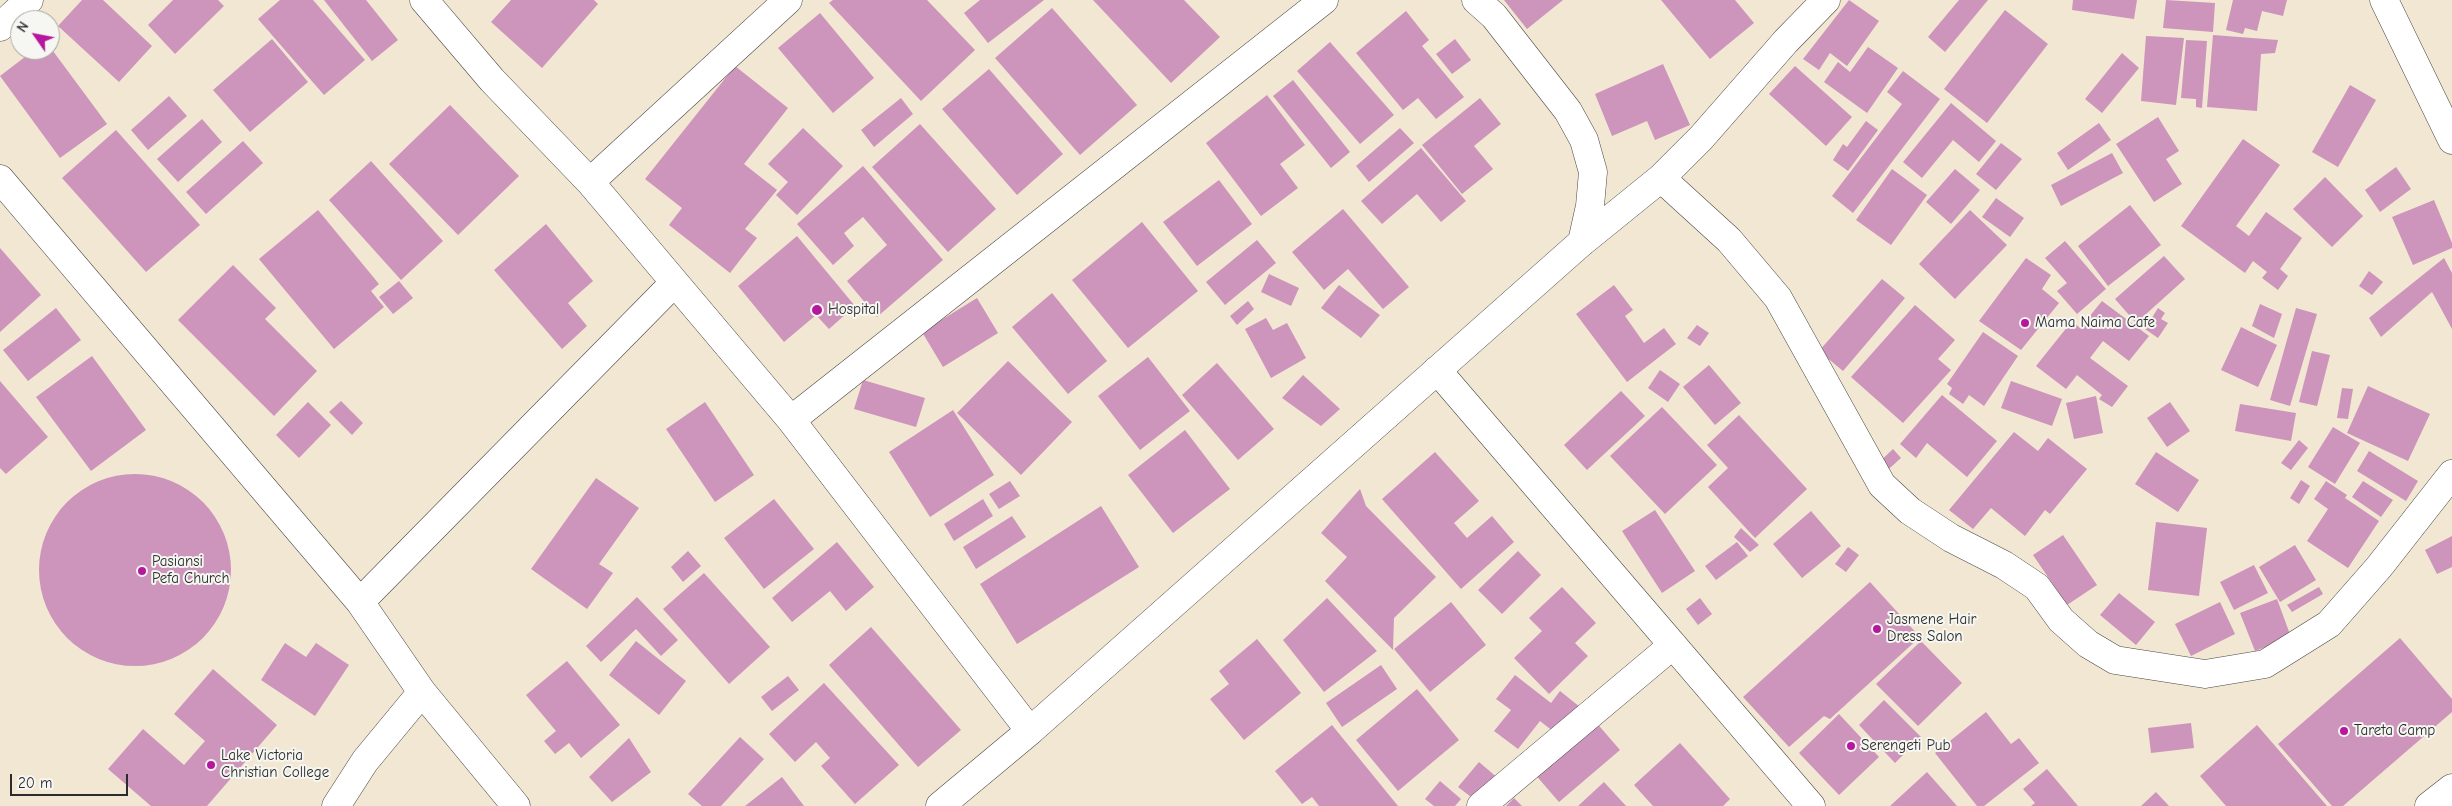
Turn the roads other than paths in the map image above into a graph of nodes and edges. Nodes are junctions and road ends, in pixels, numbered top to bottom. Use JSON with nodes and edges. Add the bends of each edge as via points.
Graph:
{"nodes":[{"id":1,"x":29,"y":0,"type":"edge"},
{"id":2,"x":424,"y":0,"type":"edge"},
{"id":3,"x":788,"y":0,"type":"edge"},
{"id":4,"x":1324,"y":0,"type":"edge"},
{"id":5,"x":1476,"y":0,"type":"edge"},
{"id":6,"x":1826,"y":0,"type":"edge"},
{"id":7,"x":2384,"y":0,"type":"edge"},
{"id":8,"x":0,"y":27,"type":"edge"},
{"id":9,"x":2452,"y":140,"type":"edge"},
{"id":10,"x":1661,"y":178,"type":"junction"},
{"id":11,"x":0,"y":179,"type":"edge"},
{"id":12,"x":590,"y":182,"type":"junction"},
{"id":13,"x":1582,"y":242,"type":"junction"},
{"id":14,"x":674,"y":283,"type":"junction"},
{"id":15,"x":1437,"y":370,"type":"junction"},
{"id":16,"x":791,"y":420,"type":"junction"},
{"id":17,"x":2452,"y":474,"type":"edge"},
{"id":18,"x":360,"y":602,"type":"junction"},
{"id":19,"x":1673,"y":645,"type":"junction"},
{"id":20,"x":422,"y":692,"type":"junction"},
{"id":21,"x":1030,"y":731,"type":"junction"},
{"id":22,"x":2452,"y":788,"type":"edge"},
{"id":23,"x":336,"y":806,"type":"edge"},
{"id":24,"x":516,"y":806,"type":"edge"},
{"id":25,"x":940,"y":806,"type":"edge"},
{"id":26,"x":1481,"y":806,"type":"edge"},
{"id":27,"x":1811,"y":806,"type":"edge"},
{"id":28,"x":2429,"y":806,"type":"edge"}],
"edges":[{"from":1,"to":8,"type":"street"},
{"from":2,"to":12,"type":"street","via":[[492,80]]},
{"from":3,"to":12,"type":"street"},
{"from":4,"to":16,"type":"street"},
{"from":5,"to":13,"type":"street","via":[[1494,16],[1568,111],[1584,140],[1593,172]]},
{"from":6,"to":10,"type":"street","via":[[1702,138]]},
{"from":7,"to":9,"type":"street"},
{"from":10,"to":13,"type":"street"},
{"from":10,"to":17,"type":"street","via":[[1729,240],[1778,298],[1882,485],[1910,511],[2037,587],[2061,620],[2088,644],[2116,660],[2205,674],[2265,664],[2329,624],[2379,567]]},
{"from":11,"to":18,"type":"street"},
{"from":12,"to":14,"type":"street"},
{"from":13,"to":15,"type":"street"},
{"from":14,"to":16,"type":"street"},
{"from":14,"to":18,"type":"street"},
{"from":15,"to":19,"type":"street"},
{"from":15,"to":21,"type":"street"},
{"from":16,"to":21,"type":"street"},
{"from":18,"to":20,"type":"street"},
{"from":19,"to":26,"type":"street"},
{"from":19,"to":27,"type":"street"},
{"from":20,"to":23,"type":"street","via":[[365,761]]},
{"from":20,"to":24,"type":"street"},
{"from":21,"to":25,"type":"street"},
{"from":22,"to":28,"type":"street"}]}
